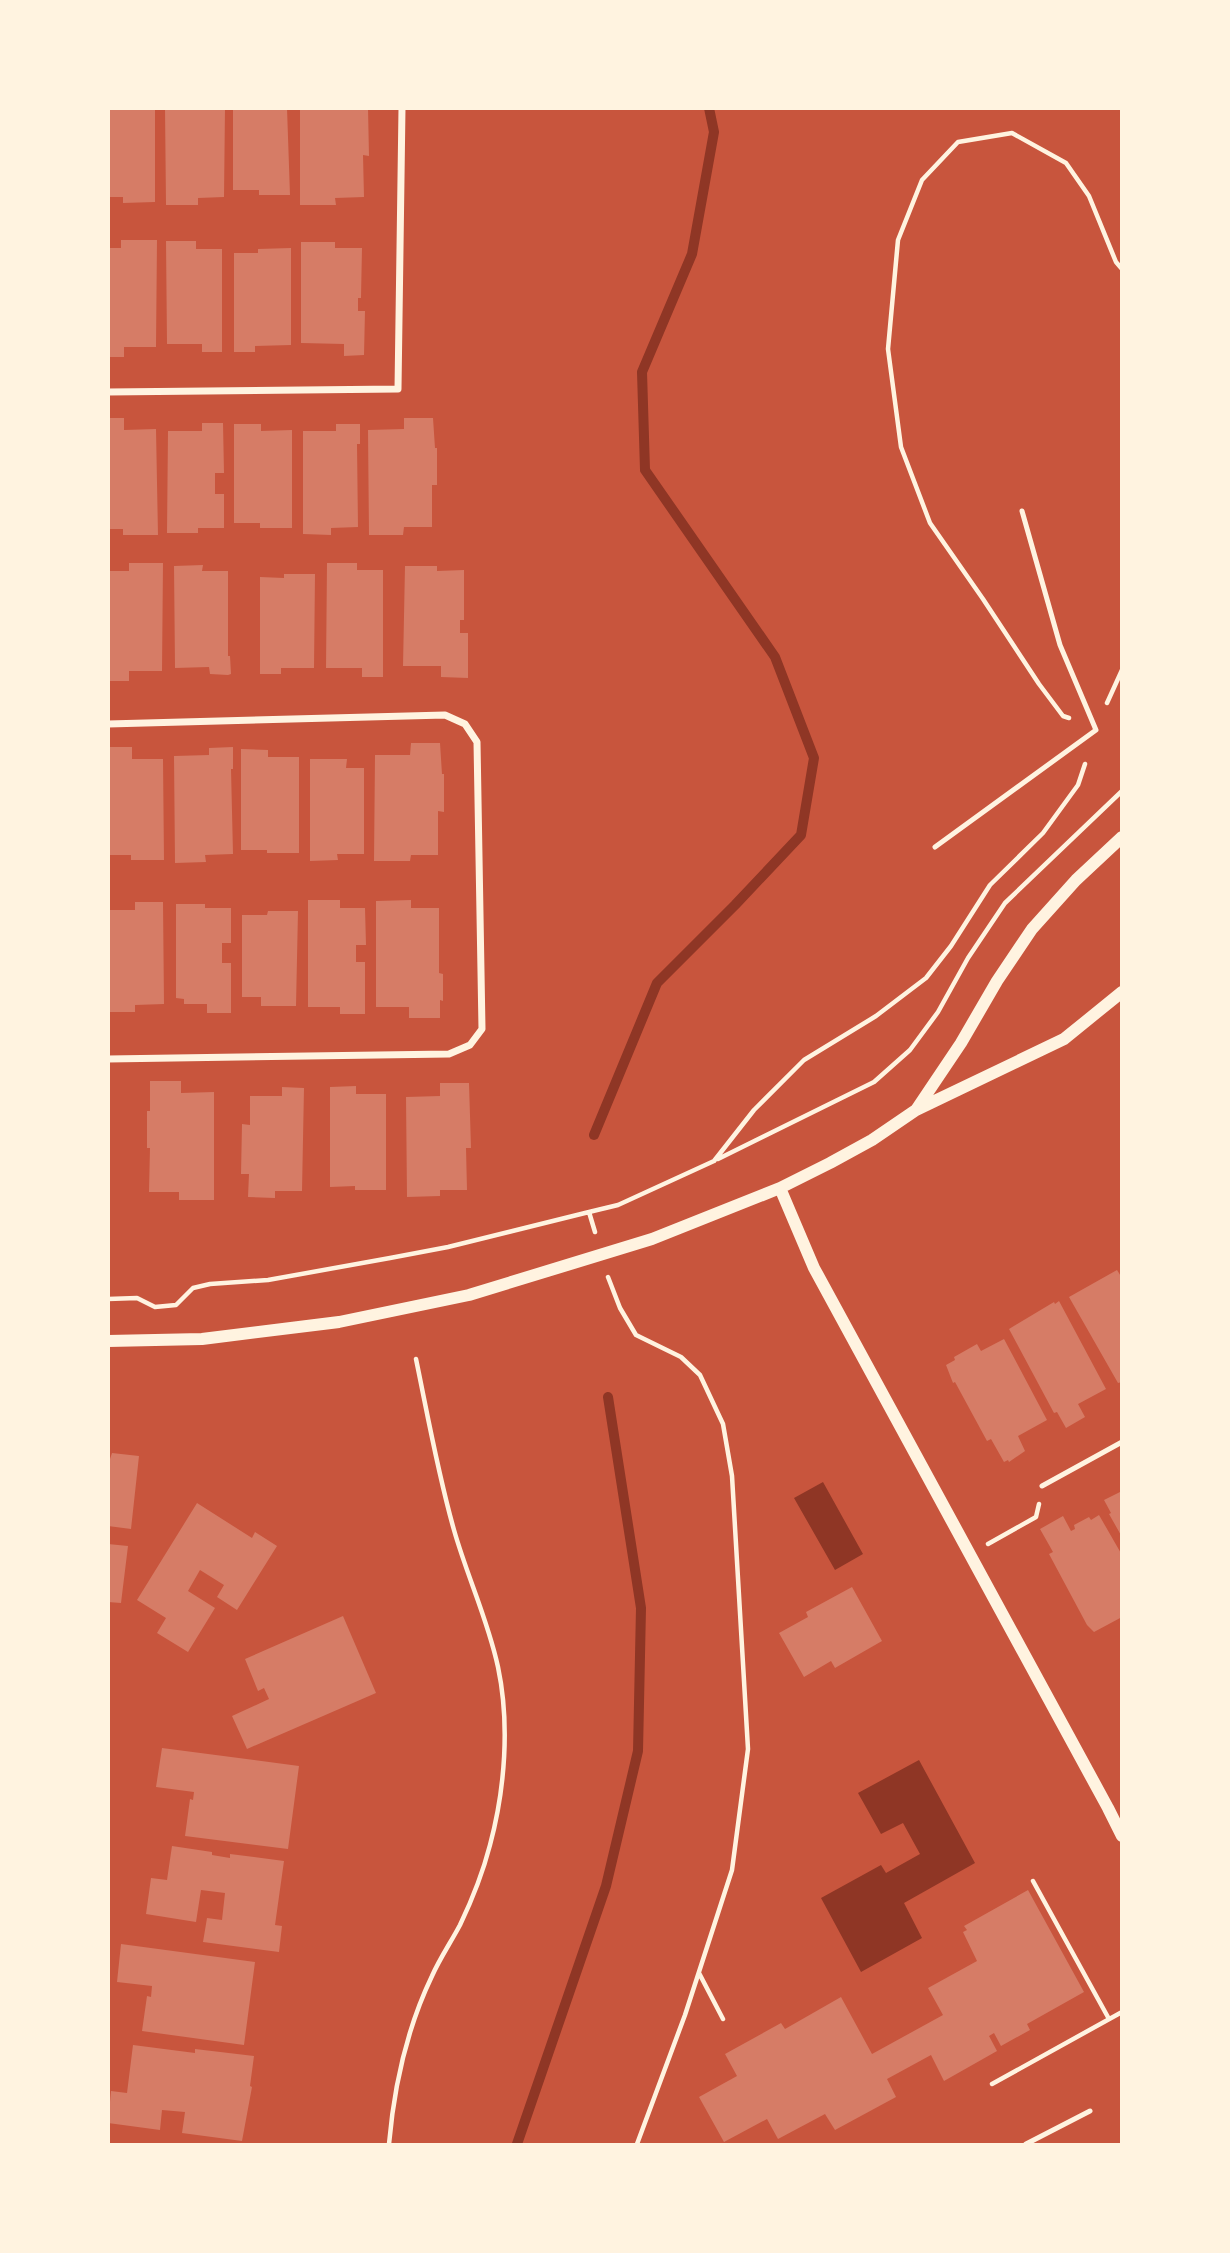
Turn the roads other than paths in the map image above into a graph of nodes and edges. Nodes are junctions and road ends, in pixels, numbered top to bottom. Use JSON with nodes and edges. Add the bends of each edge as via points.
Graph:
{"nodes":[{"id":1,"x":402,"y":108,"type":"edge"},
{"id":2,"x":108,"y":392,"type":"edge"},
{"id":3,"x":1022,"y":511,"type":"dead end"},
{"id":4,"x":108,"y":724,"type":"edge"},
{"id":5,"x":1121,"y":837,"type":"edge"},
{"id":6,"x":935,"y":847,"type":"dead end"},
{"id":7,"x":1122,"y":992,"type":"edge"},
{"id":8,"x":108,"y":1059,"type":"edge"},
{"id":9,"x":916,"y":1110,"type":"junction"},
{"id":10,"x":780,"y":1188,"type":"junction"},
{"id":11,"x":108,"y":1342,"type":"edge"},
{"id":12,"x":1122,"y":1442,"type":"edge"},
{"id":13,"x":1042,"y":1486,"type":"road end"},
{"id":14,"x":1122,"y":1836,"type":"edge"},
{"id":15,"x":1090,"y":2111,"type":"dead end"},
{"id":16,"x":1026,"y":2144,"type":"edge"}],
"edges":[{"from":1,"to":2,"type":"street","via":[[398,389]]},
{"from":3,"to":6,"type":"lane","via":[[1060,645],[1096,730]]},
{"from":4,"to":8,"type":"street","via":[[445,715],[465,724],[477,742],[482,1029],[470,1045],[449,1054]]},
{"from":5,"to":9,"type":"street","via":[[1032,929]]},
{"from":7,"to":9,"type":"street","via":[[1064,1039]]},
{"from":9,"to":10,"type":"street","via":[[872,1140]]},
{"from":10,"to":11,"type":"street","via":[[652,1239],[469,1296],[325,1324],[202,1339]]},
{"from":10,"to":14,"type":"street","via":[[814,1268]]},
{"from":12,"to":13,"type":"lane"},
{"from":15,"to":16,"type":"lane"}]}
